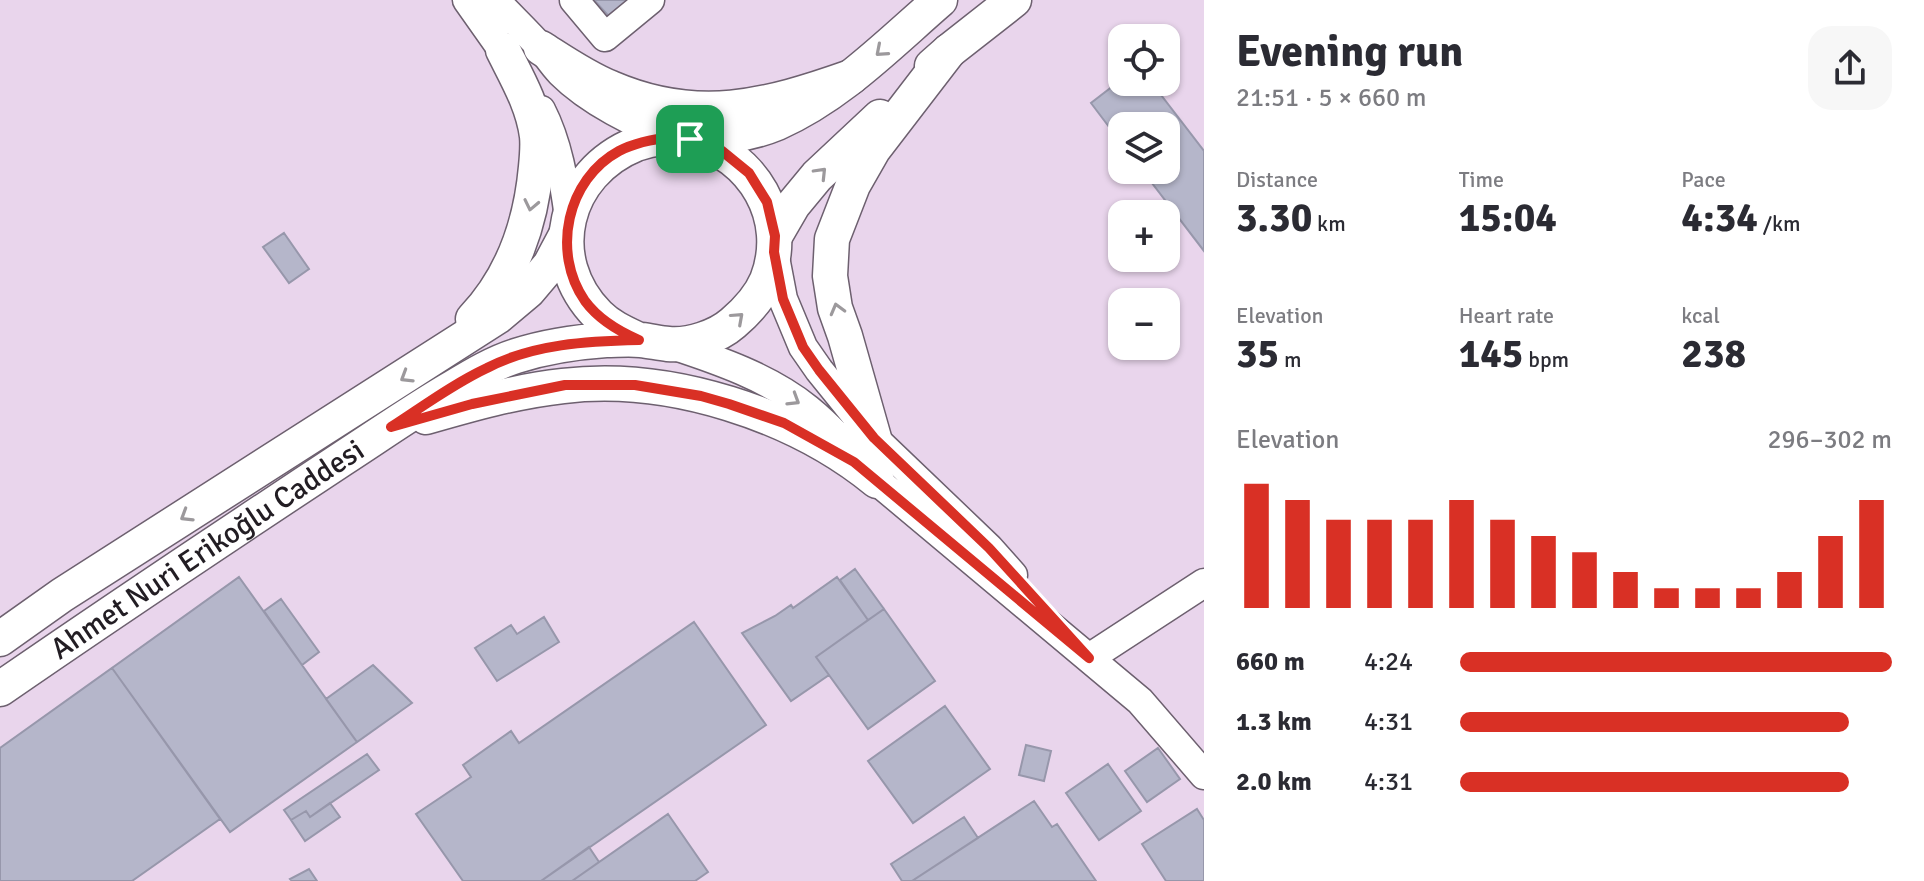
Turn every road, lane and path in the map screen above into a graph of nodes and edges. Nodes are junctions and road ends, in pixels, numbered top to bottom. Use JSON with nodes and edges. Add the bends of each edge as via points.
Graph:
{"nodes":[{"id":1,"x":467,"y":0,"type":"edge"},
{"id":2,"x":495,"y":0,"type":"edge"},
{"id":3,"x":574,"y":0,"type":"edge"},
{"id":4,"x":650,"y":0,"type":"edge"},
{"id":5,"x":940,"y":0,"type":"edge"},
{"id":6,"x":1014,"y":0,"type":"edge"},
{"id":7,"x":541,"y":48,"type":"junction"},
{"id":8,"x":503,"y":50,"type":"junction"},
{"id":9,"x":949,"y":51,"type":"junction"},
{"id":10,"x":851,"y":77,"type":"junction"},
{"id":11,"x":682,"y":138,"type":"junction"},
{"id":12,"x":568,"y":226,"type":"junction"},
{"id":13,"x":774,"y":244,"type":"junction"},
{"id":14,"x":656,"y":342,"type":"junction"},
{"id":15,"x":441,"y":355,"type":"junction"},
{"id":16,"x":391,"y":427,"type":"junction"},
{"id":17,"x":874,"y":438,"type":"junction"},
{"id":18,"x":877,"y":481,"type":"junction"},
{"id":19,"x":1204,"y":583,"type":"edge"},
{"id":20,"x":0,"y":639,"type":"edge"},
{"id":21,"x":1089,"y":658,"type":"junction"},
{"id":22,"x":0,"y":689,"type":"edge"},
{"id":23,"x":1204,"y":775,"type":"edge"}],
"edges":[{"from":1,"to":8,"type":"street"},
{"from":2,"to":7,"type":"street"},
{"from":3,"to":4,"type":"street","via":[[605,37]]},
{"from":5,"to":10,"type":"main road","one_way":true},
{"from":6,"to":9,"type":"main road"},
{"from":7,"to":10,"type":"main road","via":[[634,98],[688,109],[754,105]]},
{"from":7,"to":11,"type":"street","via":[[577,86],[628,119],[647,130]]},
{"from":8,"to":12,"type":"street","via":[[546,120],[565,185]]},
{"from":8,"to":15,"type":"main road","one_way":true,"via":[[532,114],[537,138],[534,194],[520,244],[498,288]]},
{"from":13,"to":9,"type":"main road","one_way":true,"via":[[793,205],[817,176]]},
{"from":17,"to":9,"type":"main road","one_way":true,"via":[[835,308],[832,239],[873,150]]},
{"from":10,"to":11,"type":"main road","via":[[775,124],[719,138]]},
{"from":11,"to":12,"type":"main road","via":[[645,141],[596,168],[579,191]]},
{"from":11,"to":13,"type":"main road","via":[[722,151],[749,173],[767,202]]},
{"from":12,"to":14,"type":"main road","via":[[568,258],[585,300],[618,331]]},
{"from":12,"to":15,"type":"main road","name":"Ahmet Nuri Erikoğlu Caddesi","via":[[550,265],[528,291]]},
{"from":14,"to":13,"type":"main road","one_way":true,"via":[[702,340],[729,327],[751,307],[767,281]]},
{"from":13,"to":17,"type":"street","via":[[783,299],[803,347]]},
{"from":14,"to":16,"type":"main road","name":"Ahmet Nuri Erikoğlu Caddesi","via":[[602,340],[515,356],[487,367]]},
{"from":14,"to":18,"type":"street","one_way":true,"via":[[731,366],[776,388],[837,435]]},
{"from":15,"to":20,"type":"main road","name":"Ahmet Nuri Erikoğlu Caddesi","one_way":true},
{"from":16,"to":18,"type":"main road","via":[[565,385],[635,385],[701,396],[784,423],[843,455]]},
{"from":16,"to":22,"type":"main road","name":"Ahmet Nuri Erikoğlu Caddesi"},
{"from":17,"to":21,"type":"street","via":[[989,548]]},
{"from":18,"to":21,"type":"street"},
{"from":19,"to":21,"type":"street"},
{"from":21,"to":23,"type":"street","via":[[1140,701]]}]}
